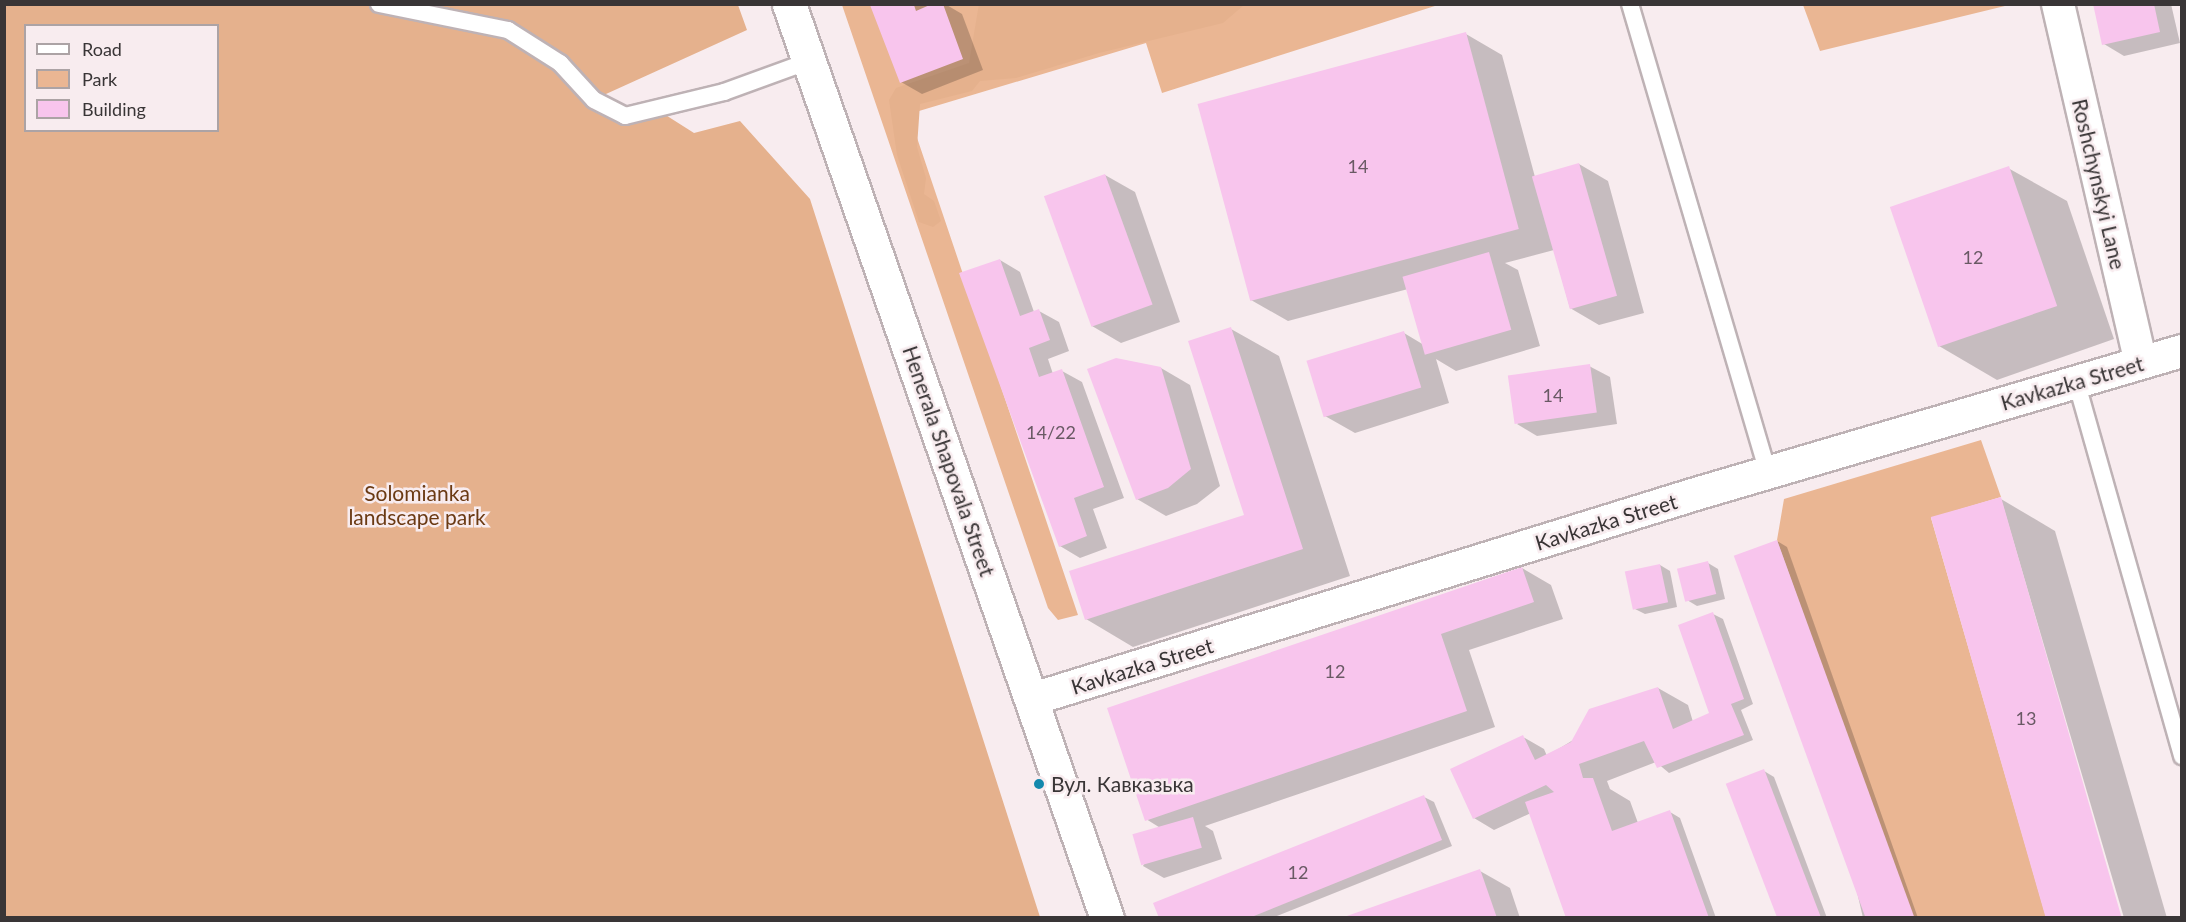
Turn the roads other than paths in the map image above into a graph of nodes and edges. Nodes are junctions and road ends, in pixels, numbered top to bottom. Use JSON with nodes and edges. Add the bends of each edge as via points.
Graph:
{"nodes":[{"id":1,"x":379,"y":4,"type":"edge"},
{"id":2,"x":789,"y":4,"type":"edge"},
{"id":3,"x":1630,"y":4,"type":"edge"},
{"id":4,"x":2058,"y":4,"type":"edge"},
{"id":5,"x":808,"y":61,"type":"junction"},
{"id":6,"x":2181,"y":351,"type":"edge"},
{"id":7,"x":2141,"y":363,"type":"junction"},
{"id":8,"x":2076,"y":381,"type":"junction"},
{"id":9,"x":1768,"y":472,"type":"junction"},
{"id":10,"x":1033,"y":699,"type":"junction"},
{"id":11,"x":2181,"y":756,"type":"edge"},
{"id":12,"x":1107,"y":918,"type":"edge"}],
"edges":[{"from":1,"to":5,"type":"lane","via":[[508,30],[560,63],[594,100],[625,116],[724,92]]},
{"from":2,"to":5,"type":"street","name":"Henerala Shapovala Street"},
{"from":3,"to":9,"type":"lane"},
{"from":4,"to":7,"type":"street","name":"Roshchynskyi Lane"},
{"from":5,"to":10,"type":"street","name":"Henerala Shapovala Street"},
{"from":6,"to":7,"type":"street","name":"Kavkazka Street"},
{"from":7,"to":8,"type":"street","name":"Kavkazka Street"},
{"from":8,"to":9,"type":"street","name":"Kavkazka Street"},
{"from":8,"to":11,"type":"lane"},
{"from":9,"to":10,"type":"street","name":"Kavkazka Street"},
{"from":10,"to":12,"type":"street","name":"Henerala Shapovala Street"}]}
